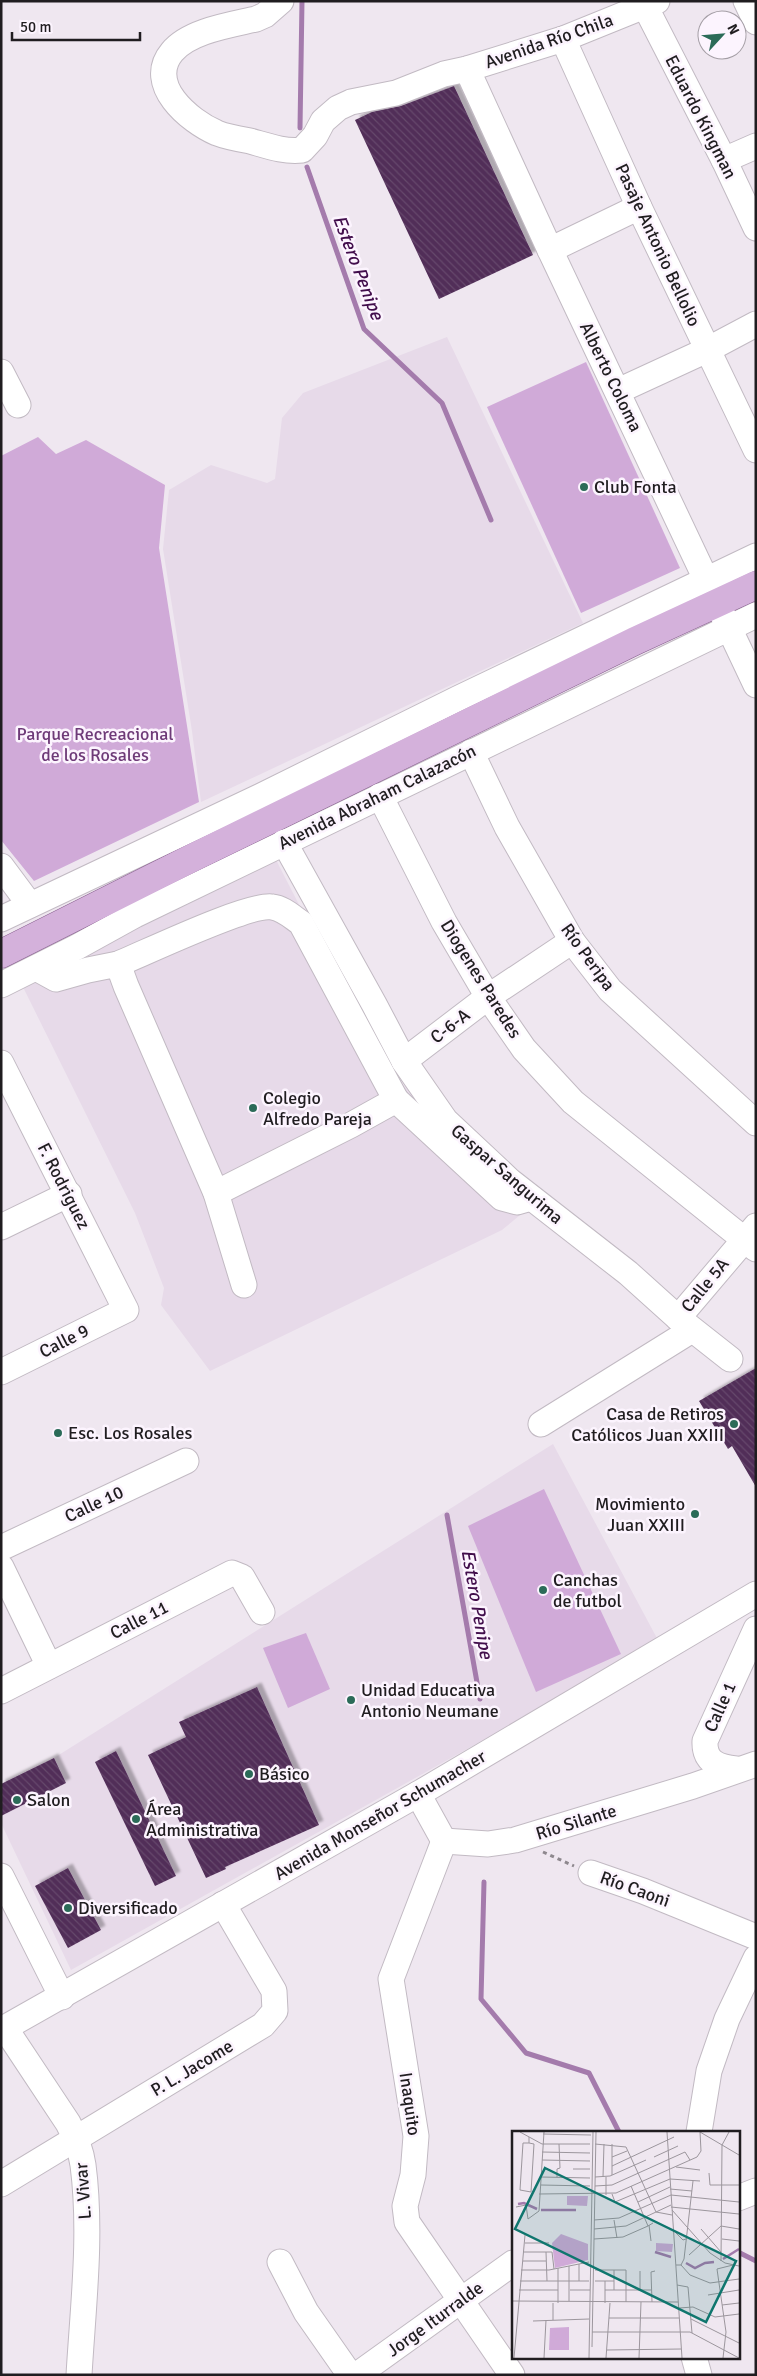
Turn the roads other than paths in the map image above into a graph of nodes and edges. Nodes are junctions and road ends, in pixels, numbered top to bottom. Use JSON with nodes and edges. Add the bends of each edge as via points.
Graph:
{"nodes":[{"id":1,"x":280,"y":1,"type":"edge"},
{"id":2,"x":746,"y":1,"type":"edge"},
{"id":3,"x":651,"y":4,"type":"edge"},
{"id":4,"x":756,"y":22,"type":"edge"},
{"id":5,"x":563,"y":39,"type":"junction"},
{"id":6,"x":467,"y":69,"type":"junction"},
{"id":7,"x":756,"y":146,"type":"edge"},
{"id":8,"x":724,"y":160,"type":"junction"},
{"id":9,"x":639,"y":207,"type":"junction"},
{"id":10,"x":756,"y":228,"type":"edge"},
{"id":11,"x":550,"y":250,"type":"junction"},
{"id":12,"x":756,"y":324,"type":"edge"},
{"id":13,"x":707,"y":350,"type":"junction"},
{"id":14,"x":1,"y":372,"type":"edge"},
{"id":15,"x":618,"y":391,"type":"junction"},
{"id":16,"x":18,"y":405,"type":"dead end"},
{"id":17,"x":756,"y":450,"type":"edge"},
{"id":18,"x":756,"y":556,"type":"edge"},
{"id":19,"x":756,"y":585,"type":"edge"},
{"id":20,"x":711,"y":592,"type":"junction"},
{"id":21,"x":756,"y":615,"type":"edge"},
{"id":22,"x":728,"y":627,"type":"junction"},
{"id":23,"x":756,"y":684,"type":"edge"},
{"id":24,"x":471,"y":752,"type":"junction"},
{"id":25,"x":380,"y":796,"type":"junction"},
{"id":26,"x":284,"y":842,"type":"junction"},
{"id":27,"x":1,"y":866,"type":"edge"},
{"id":28,"x":30,"y":905,"type":"junction"},
{"id":29,"x":1,"y":919,"type":"edge"},
{"id":30,"x":572,"y":941,"type":"junction"},
{"id":31,"x":1,"y":954,"type":"edge"},
{"id":32,"x":118,"y":964,"type":"junction"},
{"id":33,"x":36,"y":968,"type":"junction"},
{"id":34,"x":1,"y":985,"type":"edge"},
{"id":35,"x":488,"y":997,"type":"junction"},
{"id":36,"x":404,"y":1061,"type":"junction"},
{"id":37,"x":1,"y":1063,"type":"edge"},
{"id":38,"x":396,"y":1100,"type":"junction"},
{"id":39,"x":756,"y":1122,"type":"edge"},
{"id":40,"x":216,"y":1193,"type":"junction"},
{"id":41,"x":69,"y":1194,"type":"junction"},
{"id":42,"x":532,"y":1198,"type":"junction"},
{"id":43,"x":1,"y":1226,"type":"edge"},
{"id":44,"x":752,"y":1238,"type":"edge"},
{"id":45,"x":244,"y":1285,"type":"dead end"},
{"id":46,"x":126,"y":1310,"type":"joint"},
{"id":47,"x":685,"y":1324,"type":"junction"},
{"id":48,"x":730,"y":1359,"type":"dead end"},
{"id":49,"x":1,"y":1372,"type":"edge"},
{"id":50,"x":541,"y":1424,"type":"dead end"},
{"id":51,"x":186,"y":1461,"type":"dead end"},
{"id":52,"x":1,"y":1548,"type":"edge"},
{"id":53,"x":1,"y":1567,"type":"edge"},
{"id":54,"x":756,"y":1594,"type":"edge"},
{"id":55,"x":262,"y":1612,"type":"dead end"},
{"id":56,"x":756,"y":1629,"type":"edge"},
{"id":57,"x":49,"y":1666,"type":"junction"},
{"id":58,"x":1,"y":1692,"type":"edge"},
{"id":59,"x":746,"y":1766,"type":"edge"},
{"id":60,"x":418,"y":1794,"type":"junction"},
{"id":61,"x":444,"y":1841,"type":"junction"},
{"id":62,"x":591,"y":1873,"type":"road end"},
{"id":63,"x":1,"y":1876,"type":"edge"},
{"id":64,"x":223,"y":1904,"type":"junction"},
{"id":65,"x":756,"y":1937,"type":"edge"},
{"id":66,"x":756,"y":1958,"type":"edge"},
{"id":67,"x":62,"y":1997,"type":"junction"},
{"id":68,"x":3,"y":2029,"type":"edge"},
{"id":69,"x":699,"y":2131,"type":"edge"},
{"id":70,"x":76,"y":2138,"type":"junction"},
{"id":71,"x":1,"y":2184,"type":"edge"},
{"id":72,"x":756,"y":2191,"type":"edge"},
{"id":73,"x":740,"y":2197,"type":"edge"},
{"id":74,"x":280,"y":2262,"type":"dead end"},
{"id":75,"x":512,"y":2264,"type":"edge"},
{"id":76,"x":462,"y":2300,"type":"junction"},
{"id":77,"x":79,"y":2375,"type":"edge"},
{"id":78,"x":350,"y":2375,"type":"edge"},
{"id":79,"x":358,"y":2375,"type":"edge"},
{"id":80,"x":512,"y":2375,"type":"edge"}],
"edges":[{"from":1,"to":6,"type":"street","name":"Avenida Río Chila","via":[[265,15],[194,35],[172,52],[164,68],[164,82],[177,105],[191,119],[218,133],[289,151],[302,150],[323,121],[338,108]]},
{"from":2,"to":4,"type":"street"},
{"from":3,"to":5,"type":"street","name":"Avenida Río Chila"},
{"from":3,"to":8,"type":"street","name":"Eduardo Kingman"},
{"from":5,"to":6,"type":"street","name":"Avenida Río Chila"},
{"from":5,"to":9,"type":"street","name":"Pasaje Antonio Bellolio"},
{"from":6,"to":11,"type":"street","name":"Alberto Coloma"},
{"from":7,"to":8,"type":"street"},
{"from":8,"to":10,"type":"street","name":"Eduardo Kingman"},
{"from":9,"to":11,"type":"street"},
{"from":9,"to":13,"type":"street","name":"Pasaje Antonio Bellolio"},
{"from":11,"to":15,"type":"street","name":"Alberto Coloma"},
{"from":12,"to":13,"type":"street"},
{"from":13,"to":15,"type":"street"},
{"from":13,"to":17,"type":"street","name":"Pasaje Antonio Bellolio"},
{"from":14,"to":16,"type":"street"},
{"from":15,"to":20,"type":"street","name":"Alberto Coloma"},
{"from":18,"to":20,"type":"street","name":"Avenida Abraham Calazacón"},
{"from":19,"to":20,"type":"main road","name":"Avenida Abraham Calazacón"},
{"from":20,"to":22,"type":"street","name":"Alberto Coloma"},
{"from":20,"to":28,"type":"street","name":"Avenida Abraham Calazacón","via":[[468,694]]},
{"from":20,"to":31,"type":"main road","name":"Avenida Abraham Calazacón"},
{"from":21,"to":22,"type":"street","name":"Avenida Abraham Calazacón"},
{"from":22,"to":23,"type":"street","name":"Alberto Coloma"},
{"from":22,"to":24,"type":"street","name":"Avenida Abraham Calazacón"},
{"from":24,"to":25,"type":"street","name":"Avenida Abraham Calazacón"},
{"from":24,"to":30,"type":"street","name":"Río Peripa","via":[[507,827]]},
{"from":25,"to":26,"type":"street","name":"Avenida Abraham Calazacón"},
{"from":25,"to":35,"type":"street","name":"Diogenes Paredes","via":[[444,922]]},
{"from":26,"to":33,"type":"street","name":"Avenida Abraham Calazacón"},
{"from":26,"to":36,"type":"street","name":"Gaspar Sangurima"},
{"from":27,"to":28,"type":"street"},
{"from":28,"to":29,"type":"street","name":"Avenida Abraham Calazacón"},
{"from":30,"to":35,"type":"street","name":"C-6-A"},
{"from":30,"to":39,"type":"street","name":"Río Peripa","via":[[610,990]]},
{"from":32,"to":33,"type":"street","via":[[56,979]]},
{"from":32,"to":38,"type":"street","via":[[246,910],[270,906],[284,911],[301,923]]},
{"from":32,"to":40,"type":"street"},
{"from":33,"to":34,"type":"street","name":"Avenida Abraham Calazacón"},
{"from":35,"to":36,"type":"street","name":"C-6-A"},
{"from":35,"to":44,"type":"street","name":"Diogenes Paredes","via":[[524,1049],[574,1102]]},
{"from":36,"to":42,"type":"street","name":"Gaspar Sangurima","via":[[445,1120]]},
{"from":37,"to":41,"type":"street","name":"F. Rodriguez"},
{"from":38,"to":40,"type":"street"},
{"from":38,"to":42,"type":"street","via":[[502,1198],[518,1202]]},
{"from":40,"to":45,"type":"street"},
{"from":41,"to":43,"type":"street"},
{"from":41,"to":46,"type":"street","name":"F. Rodriguez"},
{"from":42,"to":47,"type":"street","name":"Gaspar Sangurima","via":[[628,1273]]},
{"from":44,"to":47,"type":"street","name":"Calle 5A"},
{"from":46,"to":49,"type":"street","name":"Calle 9"},
{"from":47,"to":48,"type":"street","name":"Calle 5A"},
{"from":47,"to":50,"type":"street"},
{"from":51,"to":52,"type":"street","name":"Calle 10"},
{"from":53,"to":57,"type":"street"},
{"from":54,"to":60,"type":"street","name":"Avenida Monseñor Schumacher"},
{"from":55,"to":57,"type":"street","name":"Calle 11","via":[[242,1577],[232,1573]]},
{"from":56,"to":59,"type":"street","name":"Calle 1","via":[[705,1742],[704,1752],[722,1768]]},
{"from":57,"to":58,"type":"street","name":"Calle 11"},
{"from":59,"to":61,"type":"street","name":"Río Silante","via":[[693,1786],[515,1840],[488,1844]]},
{"from":60,"to":61,"type":"street"},
{"from":60,"to":64,"type":"street","name":"Avenida Monseñor Schumacher"},
{"from":61,"to":76,"type":"street","name":"Inaquito","via":[[390,1979],[416,2136],[413,2175],[405,2206],[407,2222]]},
{"from":62,"to":65,"type":"street","name":"Río Caoni","via":[[643,1890]]},
{"from":63,"to":67,"type":"street"},
{"from":64,"to":67,"type":"street","name":"Avenida Monseñor Schumacher"},
{"from":64,"to":70,"type":"street","name":"P. L. Jacome","via":[[274,1991],[275,2011],[263,2025]]},
{"from":66,"to":69,"type":"street","via":[[727,2019],[708,2071]]},
{"from":67,"to":68,"type":"street","name":"Avenida Monseñor Schumacher"},
{"from":68,"to":70,"type":"street","name":"L. Vivar"},
{"from":70,"to":71,"type":"street","name":"P. L. Jacome"},
{"from":70,"to":77,"type":"street","name":"L. Vivar","via":[[83,2164],[86,2234]]},
{"from":72,"to":73,"type":"street"},
{"from":74,"to":78,"type":"street","via":[[306,2312]]},
{"from":75,"to":76,"type":"street","name":"Jorge Iturralde"},
{"from":76,"to":79,"type":"street","name":"Jorge Iturralde"},
{"from":76,"to":80,"type":"street","name":"Inaquito"}]}
